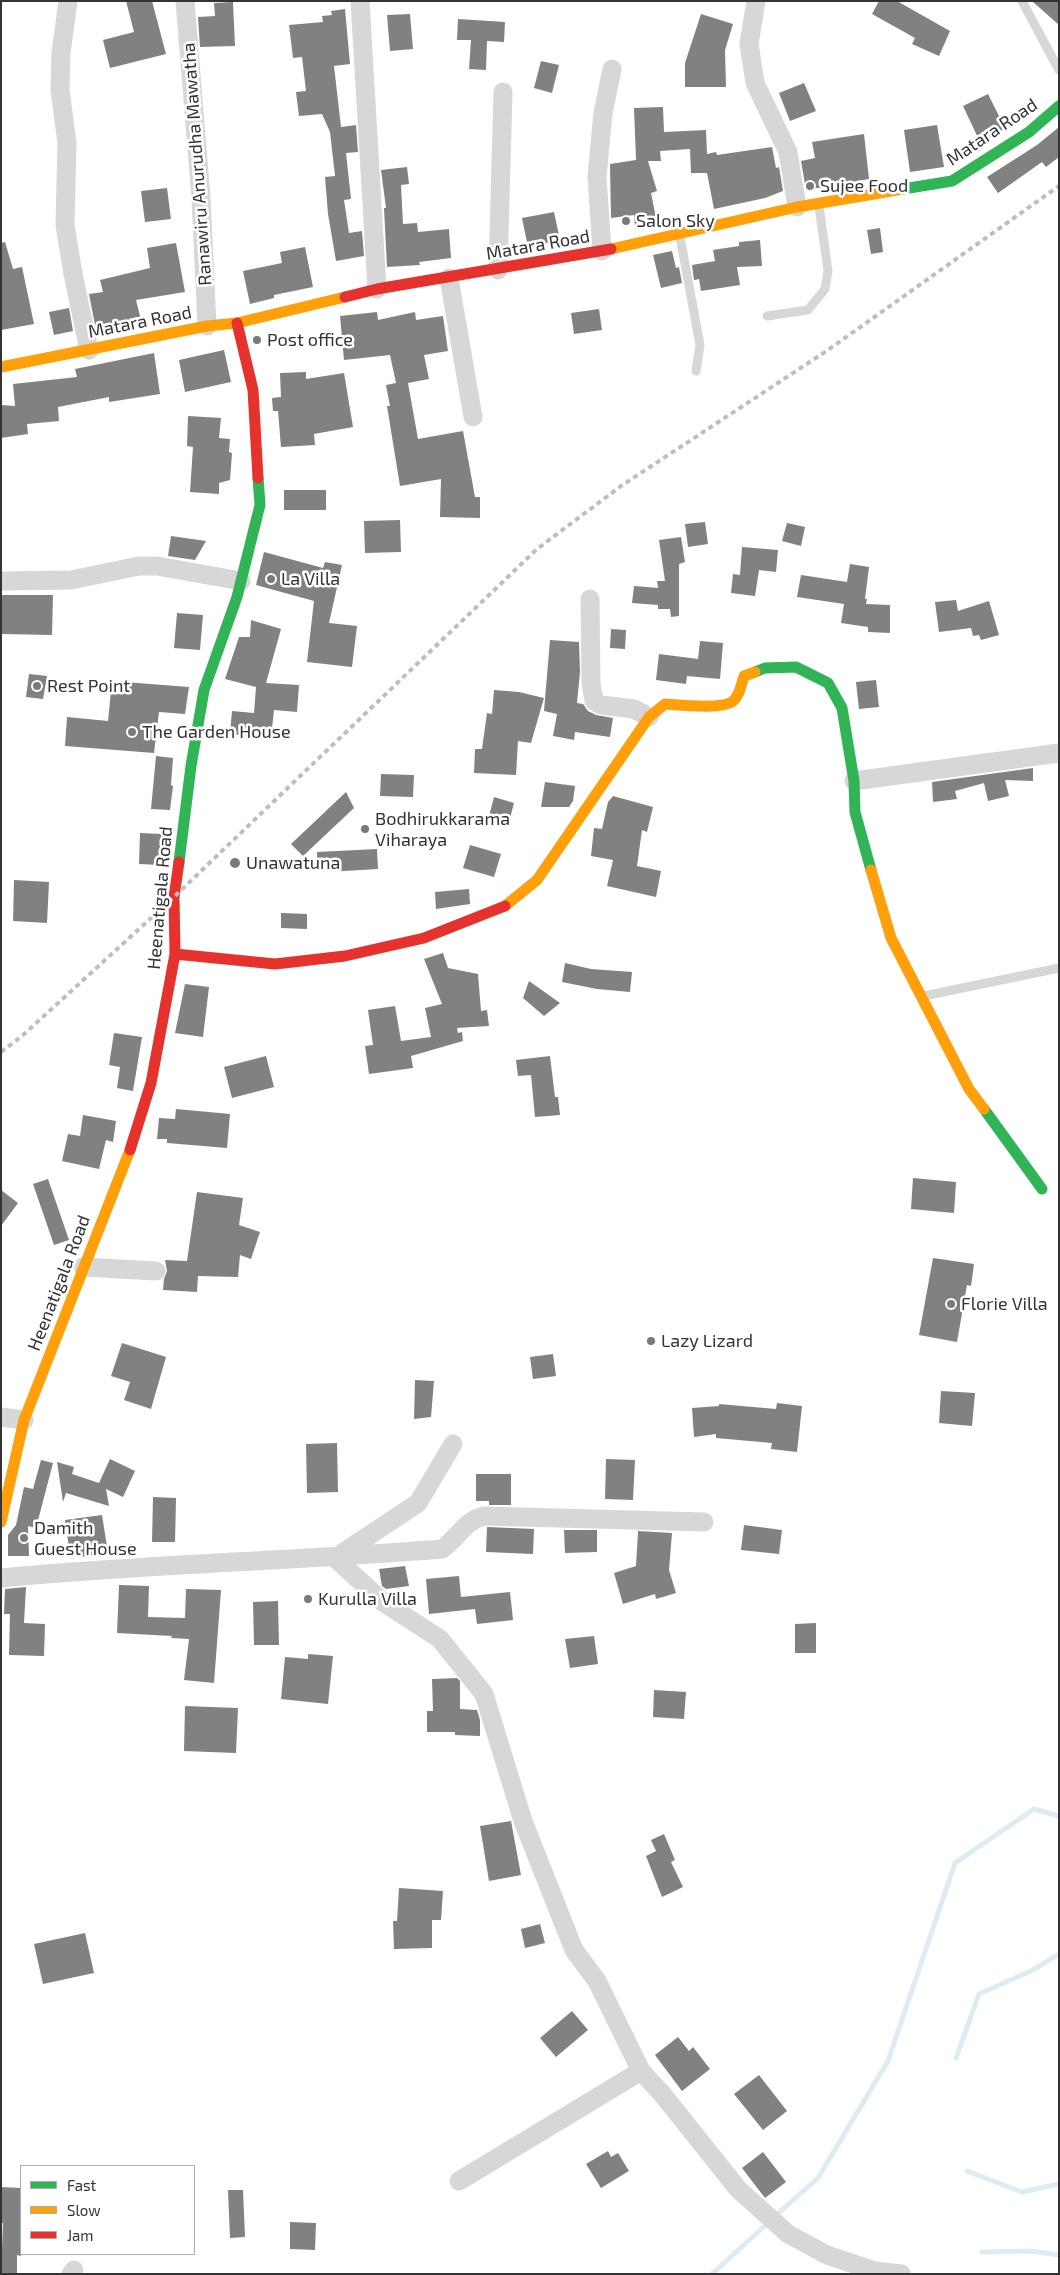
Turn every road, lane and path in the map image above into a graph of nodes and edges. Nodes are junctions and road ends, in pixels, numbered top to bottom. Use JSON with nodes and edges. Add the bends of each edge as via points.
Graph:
{"nodes":[{"id":1,"x":68,"y":1,"type":"edge"},
{"id":2,"x":185,"y":1,"type":"edge"},
{"id":3,"x":360,"y":1,"type":"edge"},
{"id":4,"x":756,"y":1,"type":"edge"},
{"id":5,"x":1022,"y":1,"type":"edge"},
{"id":6,"x":612,"y":68,"type":"dead end"},
{"id":7,"x":1059,"y":70,"type":"edge"},
{"id":8,"x":503,"y":92,"type":"dead end"},
{"id":9,"x":1059,"y":106,"type":"edge"},
{"id":10,"x":819,"y":204,"type":"junction"},
{"id":11,"x":798,"y":208,"type":"junction"},
{"id":12,"x":680,"y":235,"type":"junction"},
{"id":13,"x":602,"y":251,"type":"junction"},
{"id":14,"x":498,"y":270,"type":"junction"},
{"id":15,"x":449,"y":278,"type":"junction"},
{"id":16,"x":376,"y":289,"type":"junction"},
{"id":17,"x":767,"y":316,"type":"dead end"},
{"id":18,"x":237,"y":323,"type":"junction"},
{"id":19,"x":207,"y":326,"type":"junction"},
{"id":20,"x":89,"y":350,"type":"junction"},
{"id":21,"x":1,"y":367,"type":"edge"},
{"id":22,"x":696,"y":370,"type":"dead end"},
{"id":23,"x":474,"y":417,"type":"dead end"},
{"id":24,"x":1,"y":581,"type":"edge"},
{"id":25,"x":241,"y":581,"type":"junction"},
{"id":26,"x":590,"y":599,"type":"dead end"},
{"id":27,"x":649,"y":717,"type":"junction"},
{"id":28,"x":1059,"y":753,"type":"edge"},
{"id":29,"x":854,"y":781,"type":"junction"},
{"id":30,"x":175,"y":954,"type":"junction"},
{"id":31,"x":1059,"y":968,"type":"edge"},
{"id":32,"x":921,"y":996,"type":"junction"},
{"id":33,"x":1042,"y":1189,"type":"dead end"},
{"id":34,"x":83,"y":1267,"type":"junction"},
{"id":35,"x":156,"y":1271,"type":"dead end"},
{"id":36,"x":1,"y":1417,"type":"edge"},
{"id":37,"x":24,"y":1420,"type":"junction"},
{"id":38,"x":453,"y":1444,"type":"dead end"},
{"id":39,"x":1,"y":1522,"type":"edge"},
{"id":40,"x":704,"y":1522,"type":"dead end"},
{"id":41,"x":335,"y":1558,"type":"junction"},
{"id":42,"x":1,"y":1578,"type":"edge"},
{"id":43,"x":640,"y":2071,"type":"junction"},
{"id":44,"x":459,"y":2181,"type":"dead end"},
{"id":45,"x":901,"y":2274,"type":"edge"}],
"edges":[{"from":1,"to":20,"type":"street","via":[[60,90],[67,143],[65,225]]},
{"from":2,"to":19,"type":"street","name":"Ranawiru Anurudha Mawatha","via":[[201,198]]},
{"from":3,"to":16,"type":"street"},
{"from":4,"to":11,"type":"street","via":[[749,44],[755,83],[788,152]]},
{"from":5,"to":7,"type":"lane"},
{"from":6,"to":13,"type":"street","via":[[597,177]]},
{"from":8,"to":14,"type":"street"},
{"from":9,"to":10,"type":"main road","name":"Matara Road","via":[[1029,132],[952,181]]},
{"from":10,"to":11,"type":"main road","name":"Matara Road"},
{"from":10,"to":17,"type":"lane","via":[[828,271],[825,289],[808,310]]},
{"from":11,"to":12,"type":"main road","name":"Matara Road"},
{"from":12,"to":13,"type":"main road","name":"Matara Road"},
{"from":12,"to":22,"type":"lane","via":[[700,345]]},
{"from":13,"to":14,"type":"main road","name":"Matara Road"},
{"from":14,"to":15,"type":"main road","name":"Matara Road"},
{"from":15,"to":16,"type":"main road","name":"Matara Road"},
{"from":15,"to":23,"type":"street"},
{"from":16,"to":18,"type":"main road","name":"Matara Road"},
{"from":18,"to":19,"type":"main road","name":"Matara Road"},
{"from":18,"to":25,"type":"main road","name":"Heenatigala Road","via":[[253,390],[260,506]]},
{"from":19,"to":20,"type":"main road","name":"Matara Road"},
{"from":20,"to":21,"type":"main road","name":"Matara Road"},
{"from":24,"to":25,"type":"street","via":[[71,580],[138,566],[157,566]]},
{"from":25,"to":30,"type":"main road","name":"Heenatigala Road","via":[[204,690],[174,896]]},
{"from":26,"to":27,"type":"street","via":[[594,701],[601,705],[634,709]]},
{"from":27,"to":29,"type":"main road","via":[[665,704],[723,706],[732,702],[739,693],[744,676],[765,668],[796,667],[828,683],[842,708]]},
{"from":27,"to":30,"type":"main road","via":[[537,880],[502,908],[424,938],[345,956],[274,964]]},
{"from":28,"to":29,"type":"street"},
{"from":29,"to":32,"type":"main road","via":[[855,812],[891,938]]},
{"from":30,"to":34,"type":"main road","name":"Heenatigala Road","via":[[150,1083],[127,1158]]},
{"from":31,"to":32,"type":"lane"},
{"from":32,"to":33,"type":"main road","via":[[969,1089]]},
{"from":34,"to":35,"type":"street"},
{"from":34,"to":37,"type":"main road","name":"Heenatigala Road"},
{"from":36,"to":37,"type":"street"},
{"from":37,"to":39,"type":"main road","name":"Heenatigala Road"},
{"from":38,"to":41,"type":"street","via":[[418,1503]]},
{"from":40,"to":41,"type":"street","via":[[485,1516],[476,1518],[442,1549]]},
{"from":41,"to":42,"type":"street"},
{"from":41,"to":43,"type":"street","via":[[383,1602],[440,1639],[484,1694],[524,1821],[574,1950],[598,1981]]},
{"from":43,"to":44,"type":"street"},
{"from":43,"to":45,"type":"street","via":[[664,2095],[738,2189],[788,2234],[827,2255],[875,2271]]}]}
